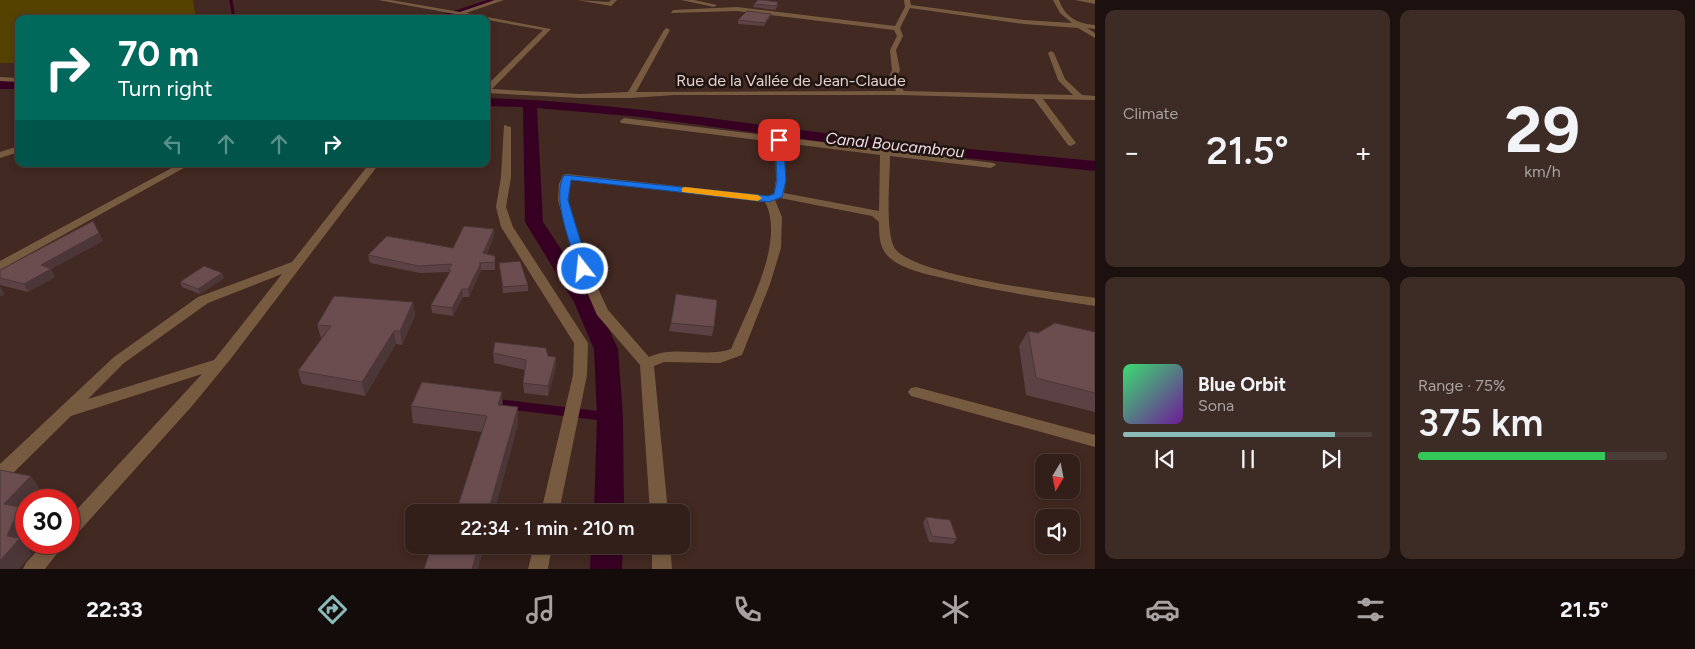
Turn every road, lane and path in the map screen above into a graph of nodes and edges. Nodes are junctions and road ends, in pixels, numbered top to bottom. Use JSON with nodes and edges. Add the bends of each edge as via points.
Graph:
{"nodes":[{"id":1,"x":381,"y":0,"type":"edge"},
{"id":2,"x":498,"y":0,"type":"edge"},
{"id":3,"x":580,"y":0,"type":"edge"},
{"id":4,"x":614,"y":0,"type":"edge"},
{"id":5,"x":684,"y":0,"type":"edge"},
{"id":6,"x":1056,"y":0,"type":"edge"},
{"id":7,"x":1078,"y":0,"type":"edge"},
{"id":8,"x":1095,"y":2,"type":"edge"},
{"id":9,"x":907,"y":3,"type":"edge"},
{"id":10,"x":723,"y":9,"type":"junction"},
{"id":11,"x":673,"y":12,"type":"dead end"},
{"id":12,"x":460,"y":13,"type":"junction"},
{"id":13,"x":455,"y":15,"type":"edge"},
{"id":14,"x":471,"y":15,"type":"edge"},
{"id":15,"x":490,"y":18,"type":"edge"},
{"id":16,"x":1081,"y":26,"type":"junction"},
{"id":17,"x":1095,"y":27,"type":"edge"},
{"id":18,"x":897,"y":28,"type":"junction"},
{"id":19,"x":667,"y":30,"type":"dead end"},
{"id":20,"x":1095,"y":36,"type":"edge"},
{"id":21,"x":1051,"y":53,"type":"dead end"},
{"id":22,"x":0,"y":79,"type":"edge"},
{"id":23,"x":15,"y":80,"type":"edge"},
{"id":24,"x":490,"y":87,"type":"edge"},
{"id":25,"x":490,"y":91,"type":"edge"},
{"id":26,"x":902,"y":94,"type":"junction"},
{"id":27,"x":630,"y":96,"type":"junction"},
{"id":28,"x":1037,"y":96,"type":"junction"},
{"id":29,"x":1080,"y":98,"type":"junction"},
{"id":30,"x":1095,"y":98,"type":"edge"},
{"id":31,"x":624,"y":121,"type":"dead end"},
{"id":32,"x":507,"y":127,"type":"dead end"},
{"id":33,"x":779,"y":140,"type":"junction"},
{"id":34,"x":1071,"y":144,"type":"dead end"},
{"id":35,"x":15,"y":149,"type":"edge"},
{"id":36,"x":885,"y":153,"type":"junction"},
{"id":37,"x":0,"y":155,"type":"edge"},
{"id":38,"x":992,"y":165,"type":"dead end"},
{"id":39,"x":181,"y":167,"type":"edge"},
{"id":40,"x":372,"y":167,"type":"edge"},
{"id":41,"x":774,"y":197,"type":"junction"},
{"id":42,"x":884,"y":221,"type":"junction"},
{"id":43,"x":295,"y":265,"type":"junction"},
{"id":44,"x":0,"y":266,"type":"edge"},
{"id":45,"x":1095,"y":302,"type":"edge"},
{"id":46,"x":218,"y":364,"type":"junction"},
{"id":47,"x":647,"y":364,"type":"junction"},
{"id":48,"x":916,"y":392,"type":"dead end"},
{"id":49,"x":65,"y":412,"type":"junction"},
{"id":50,"x":1095,"y":441,"type":"edge"},
{"id":51,"x":0,"y":475,"type":"edge"},
{"id":52,"x":552,"y":504,"type":"edge"},
{"id":53,"x":658,"y":504,"type":"edge"},
{"id":54,"x":80,"y":518,"type":"edge"},
{"id":55,"x":46,"y":554,"type":"edge"},
{"id":56,"x":541,"y":554,"type":"edge"},
{"id":57,"x":661,"y":554,"type":"edge"},
{"id":58,"x":33,"y":569,"type":"edge"},
{"id":59,"x":538,"y":569,"type":"edge"},
{"id":60,"x":662,"y":569,"type":"edge"}],
"edges":[{"from":1,"to":12,"type":"street"},
{"from":2,"to":12,"type":"street"},
{"from":3,"to":4,"type":"street","via":[[611,4]]},
{"from":5,"to":10,"type":"street"},
{"from":6,"to":16,"type":"street","via":[[1062,11]]},
{"from":7,"to":8,"type":"street"},
{"from":9,"to":16,"type":"street","via":[[1002,19]]},
{"from":9,"to":18,"type":"street"},
{"from":10,"to":11,"type":"street"},
{"from":10,"to":18,"type":"street"},
{"from":12,"to":13,"type":"street"},
{"from":12,"to":14,"type":"street"},
{"from":15,"to":24,"type":"street","via":[[548,29]]},
{"from":16,"to":17,"type":"street"},
{"from":16,"to":20,"type":"street"},
{"from":18,"to":26,"type":"street","via":[[900,36],[893,50],[896,70],[892,79]]},
{"from":19,"to":27,"type":"street"},
{"from":21,"to":29,"type":"street","via":[[1062,80]]},
{"from":22,"to":23,"type":"street"},
{"from":25,"to":27,"type":"street","name":"Rue de la Vallée de Jean-Claude"},
{"from":26,"to":27,"type":"street","name":"Rue de la Vallée de Jean-Claude","via":[[675,93]]},
{"from":26,"to":28,"type":"street","name":"Rue de la Vallée de Jean-Claude"},
{"from":28,"to":29,"type":"street","name":"Rue de la Vallée de Jean-Claude"},
{"from":28,"to":34,"type":"street"},
{"from":29,"to":30,"type":"street","name":"Rue de la Vallée de Jean-Claude"},
{"from":31,"to":33,"type":"street"},
{"from":32,"to":52,"type":"street","via":[[506,177],[501,207],[508,227],[581,343],[580,375]]},
{"from":33,"to":36,"type":"street"},
{"from":33,"to":41,"type":"street","via":[[781,180]]},
{"from":35,"to":37,"type":"street"},
{"from":36,"to":38,"type":"street"},
{"from":36,"to":42,"type":"street"},
{"from":39,"to":44,"type":"street"},
{"from":40,"to":43,"type":"street"},
{"from":41,"to":42,"type":"street","via":[[859,209],[874,213]]},
{"from":41,"to":47,"type":"street","via":[[778,237],[768,274],[737,352],[720,358],[662,357]]},
{"from":41,"to":47,"type":"street","via":[[567,177],[564,200],[583,269],[602,312]]},
{"from":42,"to":45,"type":"street","via":[[885,241],[894,256],[909,266]]},
{"from":43,"to":46,"type":"street"},
{"from":43,"to":49,"type":"street","via":[[203,300],[119,360]]},
{"from":46,"to":49,"type":"street"},
{"from":46,"to":54,"type":"street"},
{"from":47,"to":53,"type":"street"},
{"from":48,"to":50,"type":"street"},
{"from":49,"to":51,"type":"street"},
{"from":55,"to":58,"type":"street"},
{"from":56,"to":59,"type":"street"},
{"from":57,"to":60,"type":"street"}]}
